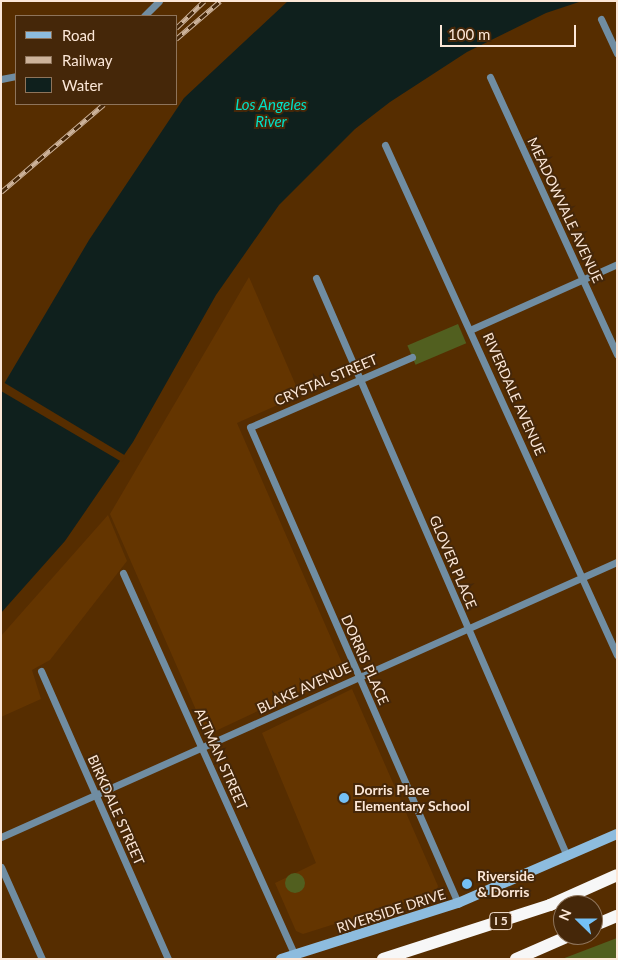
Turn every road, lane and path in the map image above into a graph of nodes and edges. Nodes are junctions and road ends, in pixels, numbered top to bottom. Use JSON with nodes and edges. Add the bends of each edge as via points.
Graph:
{"nodes":[{"id":1,"x":159,"y":1,"type":"edge"},
{"id":2,"x":145,"y":15,"type":"edge"},
{"id":3,"x":601,"y":19,"type":"dead end"},
{"id":4,"x":617,"y":53,"type":"edge"},
{"id":5,"x":15,"y":76,"type":"edge"},
{"id":6,"x":490,"y":77,"type":"dead end"},
{"id":7,"x":1,"y":79,"type":"edge"},
{"id":8,"x":386,"y":145,"type":"dead end"},
{"id":9,"x":617,"y":264,"type":"edge"},
{"id":10,"x":316,"y":278,"type":"dead end"},
{"id":11,"x":584,"y":279,"type":"junction"},
{"id":12,"x":472,"y":329,"type":"junction"},
{"id":13,"x":617,"y":354,"type":"edge"},
{"id":14,"x":412,"y":357,"type":"dead end"},
{"id":15,"x":360,"y":379,"type":"junction"},
{"id":16,"x":250,"y":427,"type":"joint"},
{"id":17,"x":617,"y":562,"type":"edge"},
{"id":18,"x":123,"y":573,"type":"dead end"},
{"id":19,"x":582,"y":578,"type":"junction"},
{"id":20,"x":468,"y":627,"type":"junction"},
{"id":21,"x":617,"y":655,"type":"edge"},
{"id":22,"x":41,"y":671,"type":"dead end"},
{"id":23,"x":358,"y":676,"type":"junction"},
{"id":24,"x":202,"y":748,"type":"junction"},
{"id":25,"x":97,"y":795,"type":"junction"},
{"id":26,"x":617,"y":834,"type":"edge"},
{"id":27,"x":1,"y":837,"type":"edge"},
{"id":28,"x":567,"y":856,"type":"junction"},
{"id":29,"x":1,"y":867,"type":"edge"},
{"id":30,"x":617,"y":875,"type":"edge"},
{"id":31,"x":458,"y":903,"type":"junction"},
{"id":32,"x":617,"y":916,"type":"edge"},
{"id":33,"x":603,"y":922,"type":"edge"},
{"id":34,"x":553,"y":943,"type":"edge"},
{"id":35,"x":295,"y":955,"type":"junction"},
{"id":36,"x":42,"y":959,"type":"edge"},
{"id":37,"x":168,"y":959,"type":"edge"},
{"id":38,"x":281,"y":959,"type":"edge"},
{"id":39,"x":383,"y":959,"type":"edge"},
{"id":40,"x":516,"y":959,"type":"edge"}],
"edges":[{"from":1,"to":2,"type":"street"},
{"from":3,"to":4,"type":"street"},
{"from":5,"to":7,"type":"street"},
{"from":6,"to":11,"type":"street","name":"MEADOWVALE AVENUE"},
{"from":8,"to":12,"type":"street","name":"RIVERDALE AVENUE"},
{"from":9,"to":11,"type":"street"},
{"from":10,"to":15,"type":"street","name":"GLOVER PLACE"},
{"from":11,"to":12,"type":"street"},
{"from":11,"to":13,"type":"street","name":"MEADOWVALE AVENUE"},
{"from":12,"to":19,"type":"street","name":"RIVERDALE AVENUE"},
{"from":14,"to":15,"type":"street","name":"CRYSTAL STREET"},
{"from":15,"to":16,"type":"street","name":"CRYSTAL STREET"},
{"from":15,"to":20,"type":"street","name":"GLOVER PLACE"},
{"from":16,"to":23,"type":"street","name":"DORRIS PLACE"},
{"from":17,"to":19,"type":"street","name":"BLAKE AVENUE"},
{"from":18,"to":24,"type":"street","name":"ALTMAN STREET"},
{"from":19,"to":20,"type":"street","name":"BLAKE AVENUE"},
{"from":19,"to":21,"type":"street","name":"RIVERDALE AVENUE"},
{"from":20,"to":23,"type":"street","name":"BLAKE AVENUE"},
{"from":20,"to":28,"type":"street","name":"GLOVER PLACE"},
{"from":22,"to":25,"type":"street","name":"BIRKDALE STREET"},
{"from":23,"to":24,"type":"street","name":"BLAKE AVENUE"},
{"from":23,"to":31,"type":"street","name":"DORRIS PLACE"},
{"from":24,"to":25,"type":"street","name":"BLAKE AVENUE"},
{"from":24,"to":35,"type":"street","name":"ALTMAN STREET"},
{"from":25,"to":27,"type":"street","name":"BLAKE AVENUE"},
{"from":25,"to":37,"type":"street","name":"BIRKDALE STREET"},
{"from":26,"to":28,"type":"main road","name":"RIVERSIDE DRIVE"},
{"from":28,"to":31,"type":"main road","name":"RIVERSIDE DRIVE"},
{"from":29,"to":36,"type":"street"},
{"from":30,"to":39,"type":"highway","number":"I 5","via":[[550,905]]},
{"from":31,"to":35,"type":"main road","name":"RIVERSIDE DRIVE"},
{"from":32,"to":33,"type":"highway"},
{"from":34,"to":40,"type":"highway"},
{"from":35,"to":38,"type":"main road","name":"RIVERSIDE DRIVE"}]}
